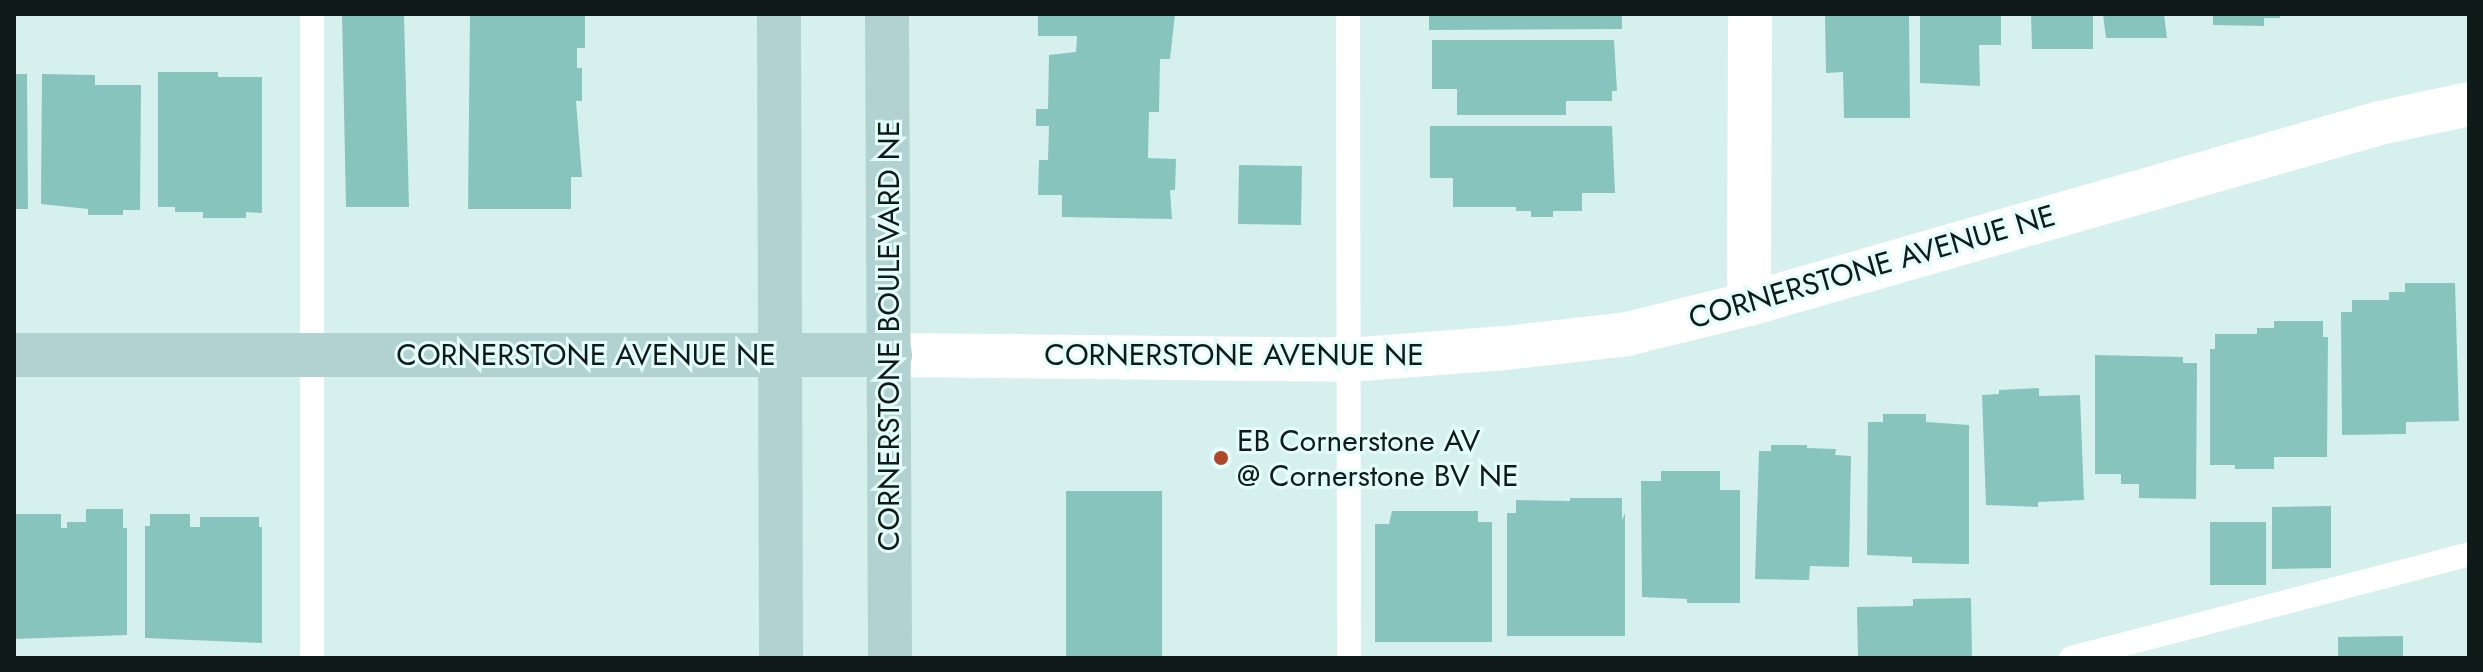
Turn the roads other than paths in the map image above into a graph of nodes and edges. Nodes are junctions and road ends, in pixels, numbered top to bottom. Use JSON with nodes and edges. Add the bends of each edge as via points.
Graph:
{"nodes":[{"id":1,"x":312,"y":14,"type":"edge"},
{"id":2,"x":779,"y":14,"type":"edge"},
{"id":3,"x":887,"y":14,"type":"edge"},
{"id":4,"x":1348,"y":14,"type":"edge"},
{"id":5,"x":1750,"y":14,"type":"edge"},
{"id":6,"x":2469,"y":104,"type":"edge"},
{"id":7,"x":1749,"y":304,"type":"junction"},
{"id":8,"x":14,"y":355,"type":"edge"},
{"id":9,"x":312,"y":355,"type":"junction"},
{"id":10,"x":780,"y":355,"type":"junction"},
{"id":11,"x":890,"y":355,"type":"junction"},
{"id":12,"x":1348,"y":360,"type":"junction"},
{"id":13,"x":2469,"y":554,"type":"edge"},
{"id":14,"x":312,"y":658,"type":"edge"},
{"id":15,"x":781,"y":658,"type":"edge"},
{"id":16,"x":890,"y":658,"type":"edge"},
{"id":17,"x":1349,"y":658,"type":"edge"},
{"id":18,"x":2071,"y":658,"type":"edge"}],
"edges":[{"from":1,"to":9,"type":"lane"},
{"from":2,"to":10,"type":"street"},
{"from":3,"to":11,"type":"street","name":"CORNERSTONE BOULEVARD NE"},
{"from":4,"to":12,"type":"lane"},
{"from":5,"to":7,"type":"street"},
{"from":6,"to":7,"type":"street","name":"CORNERSTONE AVENUE NE","via":[[2380,123]]},
{"from":7,"to":12,"type":"street","name":"CORNERSTONE AVENUE NE","via":[[1627,334]]},
{"from":8,"to":9,"type":"street","name":"CORNERSTONE AVENUE NE"},
{"from":9,"to":10,"type":"street","name":"CORNERSTONE AVENUE NE"},
{"from":9,"to":14,"type":"lane"},
{"from":10,"to":11,"type":"street","name":"CORNERSTONE AVENUE NE"},
{"from":10,"to":15,"type":"street"},
{"from":11,"to":12,"type":"street","name":"CORNERSTONE AVENUE NE"},
{"from":11,"to":16,"type":"street","name":"CORNERSTONE BOULEVARD NE"},
{"from":12,"to":17,"type":"lane"},
{"from":13,"to":18,"type":"lane"}]}
